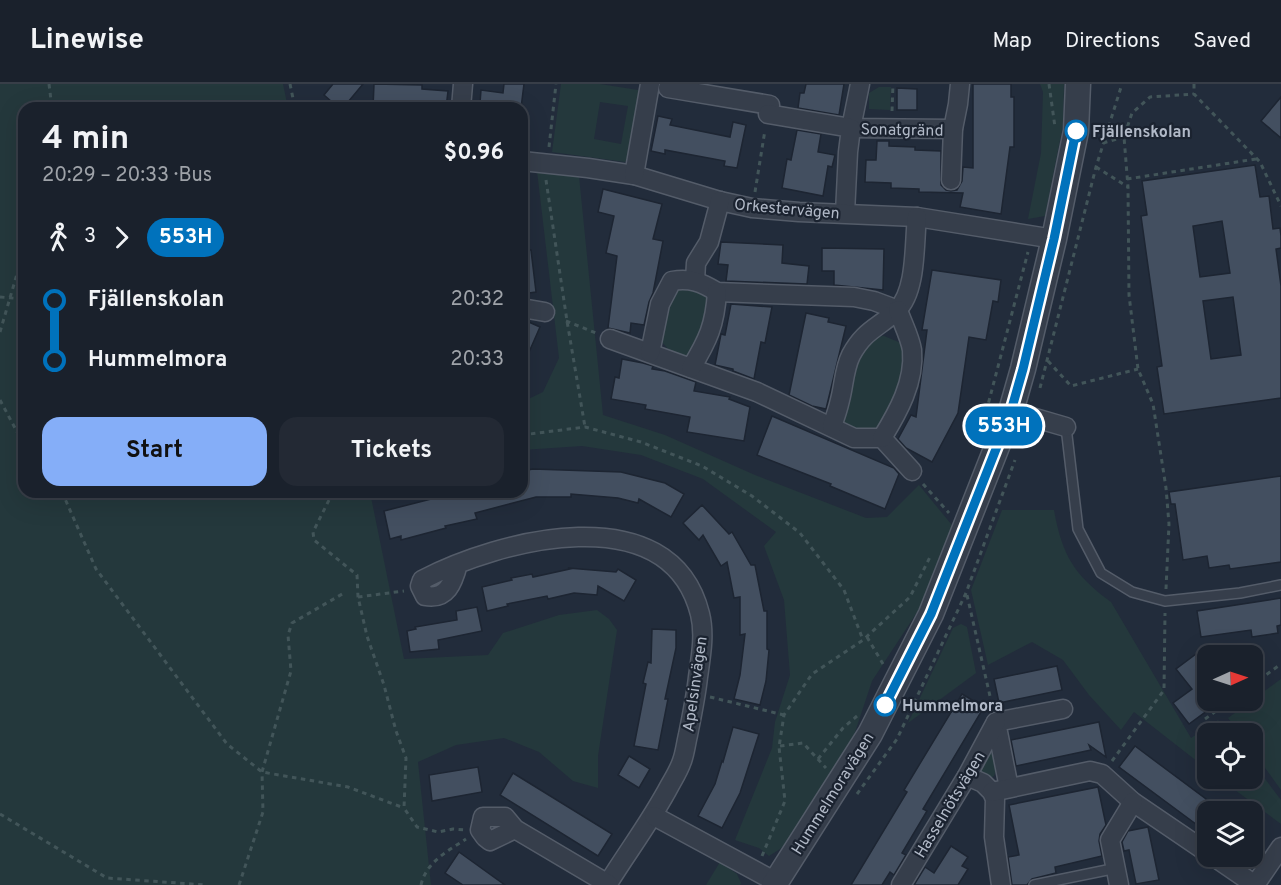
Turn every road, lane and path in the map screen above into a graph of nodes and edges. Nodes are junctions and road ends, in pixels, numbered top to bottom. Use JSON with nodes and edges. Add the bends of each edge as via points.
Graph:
{"nodes":[{"id":1,"x":48,"y":84,"type":"edge"},
{"id":2,"x":290,"y":84,"type":"edge"},
{"id":3,"x":463,"y":84,"type":"edge"},
{"id":4,"x":556,"y":84,"type":"edge"},
{"id":5,"x":648,"y":84,"type":"edge"},
{"id":6,"x":860,"y":84,"type":"edge"},
{"id":7,"x":893,"y":84,"type":"edge"},
{"id":8,"x":960,"y":84,"type":"edge"},
{"id":9,"x":1049,"y":84,"type":"edge"},
{"id":10,"x":1078,"y":84,"type":"edge"},
{"id":11,"x":1194,"y":84,"type":"edge"},
{"id":12,"x":668,"y":88,"type":"joint"},
{"id":13,"x":1194,"y":94,"type":"junction"},
{"id":14,"x":51,"y":102,"type":"edge"},
{"id":15,"x":294,"y":102,"type":"edge"},
{"id":16,"x":462,"y":102,"type":"edge"},
{"id":17,"x":769,"y":110,"type":"junction"},
{"id":18,"x":851,"y":128,"type":"junction"},
{"id":19,"x":891,"y":128,"type":"junction"},
{"id":20,"x":953,"y":129,"type":"junction"},
{"id":21,"x":1056,"y":131,"type":"dead end"},
{"id":22,"x":1124,"y":137,"type":"junction"},
{"id":23,"x":1103,"y":143,"type":"dead end"},
{"id":24,"x":1090,"y":157,"type":"dead end"},
{"id":25,"x":1256,"y":159,"type":"junction"},
{"id":26,"x":528,"y":161,"type":"edge"},
{"id":27,"x":547,"y":163,"type":"junction"},
{"id":28,"x":634,"y":175,"type":"junction"},
{"id":29,"x":1128,"y":179,"type":"junction"},
{"id":30,"x":951,"y":180,"type":"dead end"},
{"id":31,"x":1128,"y":187,"type":"junction"},
{"id":32,"x":720,"y":201,"type":"junction"},
{"id":33,"x":1281,"y":206,"type":"edge"},
{"id":34,"x":752,"y":208,"type":"junction"},
{"id":35,"x":845,"y":213,"type":"junction"},
{"id":36,"x":917,"y":217,"type":"junction"},
{"id":37,"x":1043,"y":238,"type":"junction"},
{"id":38,"x":18,"y":269,"type":"edge"},
{"id":39,"x":695,"y":281,"type":"junction"},
{"id":40,"x":717,"y":292,"type":"junction"},
{"id":41,"x":0,"y":297,"type":"edge"},
{"id":42,"x":9,"y":298,"type":"junction"},
{"id":43,"x":18,"y":299,"type":"edge"},
{"id":44,"x":528,"y":309,"type":"edge"},
{"id":45,"x":898,"y":310,"type":"junction"},
{"id":46,"x":545,"y":312,"type":"joint"},
{"id":47,"x":567,"y":321,"type":"junction"},
{"id":48,"x":0,"y":332,"type":"edge"},
{"id":49,"x":610,"y":339,"type":"joint"},
{"id":50,"x":650,"y":353,"type":"junction"},
{"id":51,"x":1048,"y":360,"type":"dead end"},
{"id":52,"x":691,"y":368,"type":"junction"},
{"id":53,"x":1138,"y":369,"type":"junction"},
{"id":54,"x":0,"y":400,"type":"edge"},
{"id":55,"x":1011,"y":411,"type":"junction"},
{"id":56,"x":832,"y":426,"type":"junction"},
{"id":57,"x":585,"y":427,"type":"junction"},
{"id":58,"x":1066,"y":427,"type":"joint"},
{"id":59,"x":982,"y":429,"type":"dead end"},
{"id":60,"x":18,"y":434,"type":"edge"},
{"id":61,"x":528,"y":434,"type":"edge"},
{"id":62,"x":882,"y":438,"type":"junction"},
{"id":63,"x":912,"y":471,"type":"joint"},
{"id":64,"x":65,"y":498,"type":"edge"},
{"id":65,"x":330,"y":498,"type":"edge"},
{"id":66,"x":953,"y":503,"type":"dead end"},
{"id":67,"x":949,"y":513,"type":"junction"},
{"id":68,"x":945,"y":523,"type":"dead end"},
{"id":69,"x":932,"y":552,"type":"dead end"},
{"id":70,"x":422,"y":580,"type":"joint"},
{"id":71,"x":1281,"y":585,"type":"edge"},
{"id":72,"x":344,"y":593,"type":"dead end"},
{"id":73,"x":966,"y":593,"type":"dead end"},
{"id":74,"x":358,"y":597,"type":"junction"},
{"id":75,"x":1165,"y":602,"type":"junction"},
{"id":76,"x":865,"y":639,"type":"junction"},
{"id":77,"x":1281,"y":664,"type":"edge"},
{"id":78,"x":885,"y":669,"type":"dead end"},
{"id":79,"x":1263,"y":677,"type":"edge"},
{"id":80,"x":697,"y":693,"type":"junction"},
{"id":81,"x":1064,"y":709,"type":"dead end"},
{"id":82,"x":1216,"y":711,"type":"edge"},
{"id":83,"x":859,"y":714,"type":"dead end"},
{"id":84,"x":784,"y":715,"type":"junction"},
{"id":85,"x":1205,"y":719,"type":"dead end"},
{"id":86,"x":996,"y":722,"type":"junction"},
{"id":87,"x":779,"y":747,"type":"junction"},
{"id":88,"x":818,"y":759,"type":"junction"},
{"id":89,"x":262,"y":772,"type":"junction"},
{"id":90,"x":1102,"y":774,"type":"junction"},
{"id":91,"x":831,"y":775,"type":"dead end"},
{"id":92,"x":967,"y":776,"type":"junction"},
{"id":93,"x":1001,"y":790,"type":"junction"},
{"id":94,"x":1133,"y":802,"type":"junction"},
{"id":95,"x":404,"y":808,"type":"junction"},
{"id":96,"x":0,"y":814,"type":"edge"},
{"id":97,"x":654,"y":816,"type":"junction"},
{"id":98,"x":478,"y":830,"type":"junction"},
{"id":99,"x":1197,"y":846,"type":"edge"},
{"id":100,"x":1281,"y":847,"type":"edge"},
{"id":101,"x":1229,"y":867,"type":"edge"},
{"id":102,"x":1107,"y":870,"type":"dead end"},
{"id":103,"x":768,"y":879,"type":"edge"},
{"id":104,"x":607,"y":884,"type":"edge"},
{"id":105,"x":206,"y":885,"type":"edge"},
{"id":106,"x":238,"y":885,"type":"edge"},
{"id":107,"x":421,"y":885,"type":"edge"},
{"id":108,"x":901,"y":885,"type":"edge"},
{"id":109,"x":1001,"y":885,"type":"edge"},
{"id":110,"x":1034,"y":885,"type":"edge"},
{"id":111,"x":1119,"y":885,"type":"edge"}],
"edges":[{"from":1,"to":14,"type":"path"},
{"from":2,"to":15,"type":"path"},
{"from":3,"to":16,"type":"street"},
{"from":4,"to":27,"type":"path"},
{"from":5,"to":12,"type":"lane"},
{"from":5,"to":28,"type":"street"},
{"from":6,"to":18,"type":"street","name":"Sonatgränd"},
{"from":7,"to":19,"type":"path"},
{"from":8,"to":20,"type":"street","name":"Sonatgränd"},
{"from":9,"to":21,"type":"path"},
{"from":10,"to":37,"type":"street","name":"Hummelmoravägen","via":[[1076,131]]},
{"from":11,"to":13,"type":"path"},
{"from":12,"to":17,"type":"street","name":"Sonatgränd"},
{"from":13,"to":22,"type":"path","via":[[1150,97],[1132,113]]},
{"from":13,"to":25,"type":"path"},
{"from":17,"to":18,"type":"street","name":"Sonatgränd"},
{"from":17,"to":34,"type":"path"},
{"from":18,"to":19,"type":"street","name":"Sonatgränd"},
{"from":18,"to":35,"type":"street","name":"Sonatgränd"},
{"from":19,"to":20,"type":"street","name":"Sonatgränd"},
{"from":20,"to":30,"type":"street","name":"Sonatgränd"},
{"from":22,"to":23,"type":"path"},
{"from":22,"to":29,"type":"path"},
{"from":24,"to":31,"type":"path"},
{"from":25,"to":29,"type":"path"},
{"from":25,"to":33,"type":"path"},
{"from":26,"to":27,"type":"street","name":"Orkestervägen"},
{"from":27,"to":28,"type":"street","name":"Orkestervägen"},
{"from":27,"to":47,"type":"path"},
{"from":28,"to":32,"type":"street","name":"Orkestervägen"},
{"from":29,"to":31,"type":"path"},
{"from":31,"to":53,"type":"path","via":[[1129,295]]},
{"from":32,"to":34,"type":"street","name":"Orkestervägen"},
{"from":32,"to":39,"type":"street","via":[[709,242],[696,263]]},
{"from":34,"to":35,"type":"street","name":"Orkestervägen"},
{"from":35,"to":36,"type":"street","name":"Orkestervägen"},
{"from":36,"to":37,"type":"street","name":"Orkestervägen"},
{"from":36,"to":45,"type":"street","via":[[910,287]]},
{"from":37,"to":55,"type":"street","name":"Hummelmoravägen","via":[[1023,369]]},
{"from":37,"to":59,"type":"path","via":[[1015,308]]},
{"from":38,"to":42,"type":"path"},
{"from":39,"to":40,"type":"street"},
{"from":39,"to":50,"type":"street","via":[[672,281],[660,304]]},
{"from":40,"to":45,"type":"street","via":[[854,297]]},
{"from":40,"to":52,"type":"street","via":[[708,341]]},
{"from":41,"to":42,"type":"path"},
{"from":42,"to":43,"type":"path"},
{"from":42,"to":48,"type":"path"},
{"from":44,"to":46,"type":"street"},
{"from":45,"to":56,"type":"street","via":[[871,329],[850,356]]},
{"from":45,"to":62,"type":"street","via":[[912,349],[909,378],[903,399]]},
{"from":46,"to":47,"type":"path"},
{"from":47,"to":49,"type":"path"},
{"from":47,"to":57,"type":"path"},
{"from":49,"to":50,"type":"street"},
{"from":50,"to":52,"type":"street"},
{"from":51,"to":53,"type":"path","via":[[1071,386]]},
{"from":52,"to":56,"type":"street"},
{"from":53,"to":75,"type":"path","via":[[1153,404],[1166,488],[1169,524]]},
{"from":54,"to":60,"type":"path"},
{"from":55,"to":58,"type":"street"},
{"from":55,"to":103,"type":"street","name":"Hummelmoravägen","via":[[931,614],[870,734]]},
{"from":56,"to":62,"type":"street","via":[[854,438]]},
{"from":57,"to":61,"type":"path"},
{"from":57,"to":76,"type":"path","via":[[641,442],[702,466],[752,496],[800,533],[844,590]]},
{"from":58,"to":75,"type":"lane","via":[[1078,529],[1101,573],[1132,592]]},
{"from":62,"to":63,"type":"street"},
{"from":63,"to":67,"type":"path"},
{"from":64,"to":89,"type":"path","via":[[96,569],[227,744]]},
{"from":65,"to":74,"type":"path","via":[[313,532],[314,540],[357,575]]},
{"from":66,"to":67,"type":"path"},
{"from":67,"to":68,"type":"path"},
{"from":69,"to":76,"type":"path","via":[[910,597]]},
{"from":70,"to":74,"type":"path","via":[[406,590]]},
{"from":70,"to":80,"type":"street","name":"Apelsinvägen","via":[[440,570],[507,548],[567,536],[596,536],[645,547],[664,557],[682,574],[700,613],[703,636]]},
{"from":71,"to":75,"type":"lane"},
{"from":72,"to":89,"type":"path","via":[[292,623],[288,635],[291,671]]},
{"from":73,"to":86,"type":"path"},
{"from":74,"to":95,"type":"path","via":[[406,758]]},
{"from":75,"to":90,"type":"path","via":[[1164,690]]},
{"from":76,"to":78,"type":"path"},
{"from":76,"to":84,"type":"path","via":[[812,674]]},
{"from":77,"to":79,"type":"path"},
{"from":80,"to":84,"type":"path"},
{"from":80,"to":97,"type":"street","name":"Apelsinvägen","via":[[682,761]]},
{"from":81,"to":86,"type":"street"},
{"from":82,"to":85,"type":"path"},
{"from":83,"to":88,"type":"path"},
{"from":84,"to":87,"type":"path"},
{"from":86,"to":92,"type":"street","name":"Hasselnötsvägen"},
{"from":86,"to":93,"type":"street"},
{"from":87,"to":88,"type":"path","via":[[803,744]]},
{"from":87,"to":103,"type":"path","via":[[785,801]]},
{"from":88,"to":91,"type":"path"},
{"from":89,"to":95,"type":"path","via":[[348,787]]},
{"from":89,"to":106,"type":"path","via":[[263,812]]},
{"from":90,"to":93,"type":"street","via":[[1090,771]]},
{"from":90,"to":94,"type":"street"},
{"from":92,"to":93,"type":"street"},
{"from":92,"to":108,"type":"street","name":"Hasselnötsvägen"},
{"from":93,"to":109,"type":"street","via":[[995,799],[994,837]]},
{"from":94,"to":99,"type":"street"},
{"from":94,"to":111,"type":"street","via":[[1110,840]]},
{"from":95,"to":98,"type":"path","via":[[417,827],[438,832]]},
{"from":96,"to":105,"type":"path","via":[[107,878]]},
{"from":97,"to":103,"type":"street"},
{"from":97,"to":104,"type":"street","name":"Apelsinvägen"},
{"from":98,"to":104,"type":"street","via":[[483,817],[505,817],[515,829]]},
{"from":98,"to":107,"type":"path","via":[[444,852],[423,875]]},
{"from":100,"to":101,"type":"street","via":[[1255,885]]},
{"from":102,"to":110,"type":"lane"}]}
